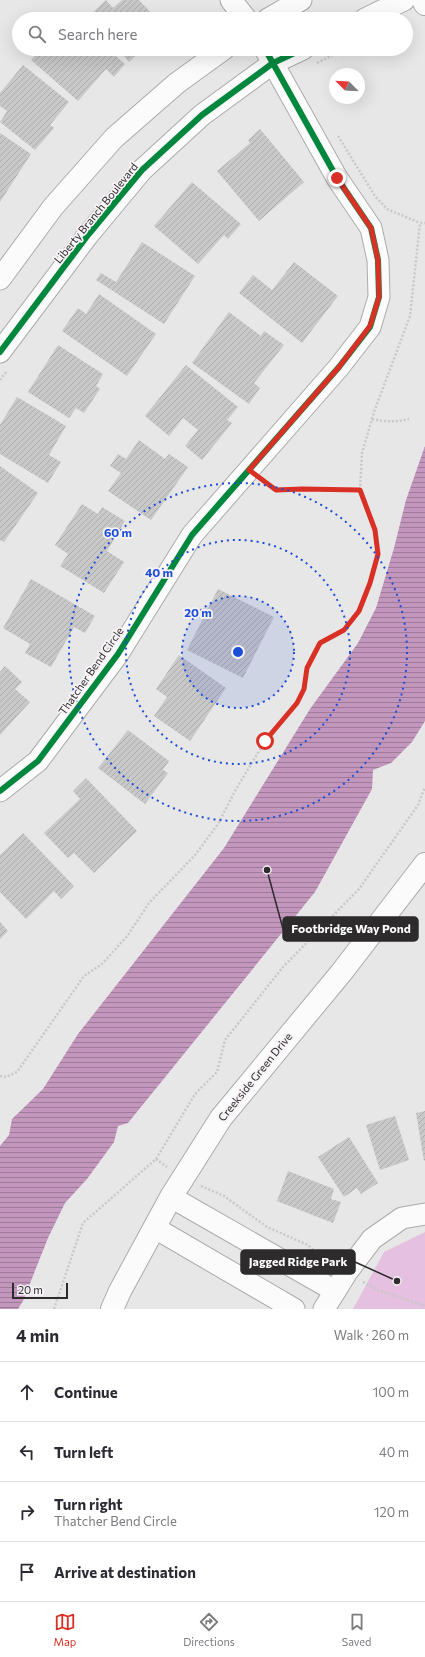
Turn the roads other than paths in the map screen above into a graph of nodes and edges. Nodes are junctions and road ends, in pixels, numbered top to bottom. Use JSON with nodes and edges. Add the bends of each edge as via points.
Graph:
{"nodes":[{"id":1,"x":232,"y":0,"type":"edge"},
{"id":2,"x":301,"y":0,"type":"edge"},
{"id":3,"x":404,"y":0,"type":"edge"},
{"id":4,"x":423,"y":0,"type":"edge"},
{"id":5,"x":425,"y":4,"type":"edge"},
{"id":6,"x":241,"y":12,"type":"edge"},
{"id":7,"x":280,"y":12,"type":"edge"},
{"id":8,"x":379,"y":12,"type":"edge"},
{"id":9,"x":214,"y":56,"type":"edge"},
{"id":10,"x":269,"y":56,"type":"edge"},
{"id":11,"x":308,"y":57,"type":"edge"},
{"id":12,"x":0,"y":279,"type":"edge"},
{"id":13,"x":4,"y":361,"type":"edge"},
{"id":14,"x":0,"y":791,"type":"edge"},
{"id":15,"x":425,"y":864,"type":"edge"},
{"id":16,"x":171,"y":1197,"type":"junction"},
{"id":17,"x":425,"y":1214,"type":"edge"},
{"id":18,"x":155,"y":1228,"type":"junction"},
{"id":19,"x":328,"y":1302,"type":"edge"},
{"id":20,"x":112,"y":1309,"type":"edge"},
{"id":21,"x":294,"y":1309,"type":"edge"}],
"edges":[{"from":1,"to":6,"type":"street"},
{"from":2,"to":7,"type":"street"},
{"from":3,"to":8,"type":"street"},
{"from":4,"to":5,"type":"main road"},
{"from":9,"to":12,"type":"street","via":[[177,83],[114,138],[53,207]]},
{"from":10,"to":11,"type":"street","name":"Liberty Branch Boulevard"},
{"from":10,"to":13,"type":"street","name":"Liberty Branch Boulevard","via":[[142,170],[88,235]]},
{"from":10,"to":14,"type":"street","name":"Thatcher Bend Circle","via":[[337,178],[371,228],[378,260],[379,297],[370,326],[339,367],[192,535],[118,654],[38,761]]},
{"from":15,"to":16,"type":"main road","name":"Creekside Green Drive","via":[[341,973],[221,1118]]},
{"from":16,"to":18,"type":"main road","name":"Creekside Green Drive"},
{"from":16,"to":19,"type":"street"},
{"from":17,"to":19,"type":"street","via":[[402,1218],[372,1239]]},
{"from":18,"to":20,"type":"main road","name":"Creekside Green Drive"},
{"from":18,"to":21,"type":"street"}]}
